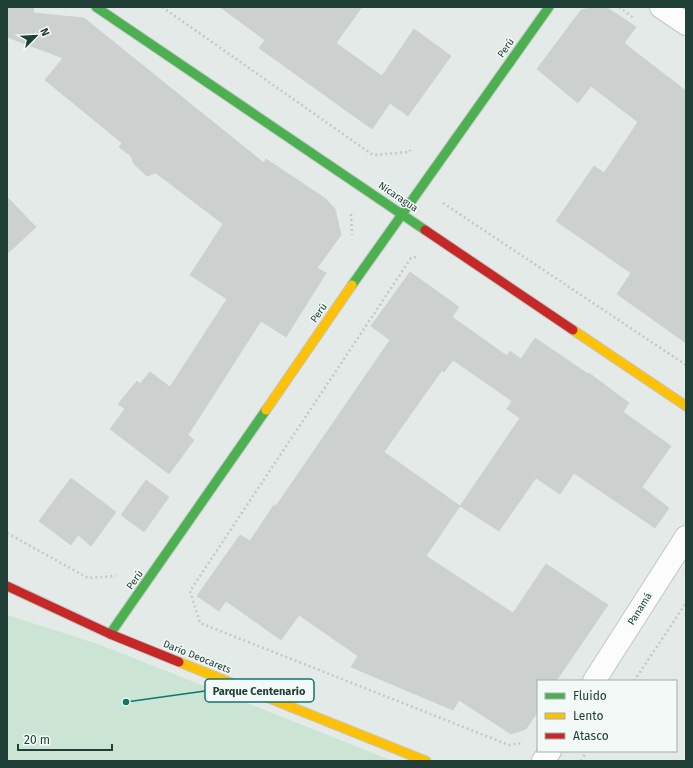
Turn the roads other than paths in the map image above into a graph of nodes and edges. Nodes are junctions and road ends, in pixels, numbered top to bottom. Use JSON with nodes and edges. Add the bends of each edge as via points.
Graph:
{"nodes":[{"id":1,"x":96,"y":7,"type":"edge"},
{"id":2,"x":549,"y":7,"type":"edge"},
{"id":3,"x":661,"y":7,"type":"edge"},
{"id":4,"x":686,"y":24,"type":"edge"},
{"id":5,"x":402,"y":213,"type":"junction"},
{"id":6,"x":686,"y":406,"type":"edge"},
{"id":7,"x":686,"y":537,"type":"edge"},
{"id":8,"x":7,"y":586,"type":"edge"},
{"id":9,"x":110,"y":634,"type":"junction"},
{"id":10,"x":595,"y":680,"type":"edge"},
{"id":11,"x":549,"y":752,"type":"edge"},
{"id":12,"x":426,"y":761,"type":"edge"},
{"id":13,"x":543,"y":761,"type":"edge"}],
"edges":[{"from":1,"to":5,"type":"street","name":"Nicaragua"},
{"from":2,"to":5,"type":"street","name":"Perú"},
{"from":3,"to":4,"type":"street"},
{"from":5,"to":6,"type":"street","name":"Nicaragua"},
{"from":5,"to":9,"type":"street","name":"Perú"},
{"from":7,"to":10,"type":"street","name":"Panamá"},
{"from":8,"to":9,"type":"street","name":"Darío Deocarets"},
{"from":9,"to":12,"type":"street","name":"Darío Deocarets"},
{"from":11,"to":13,"type":"street"}]}
